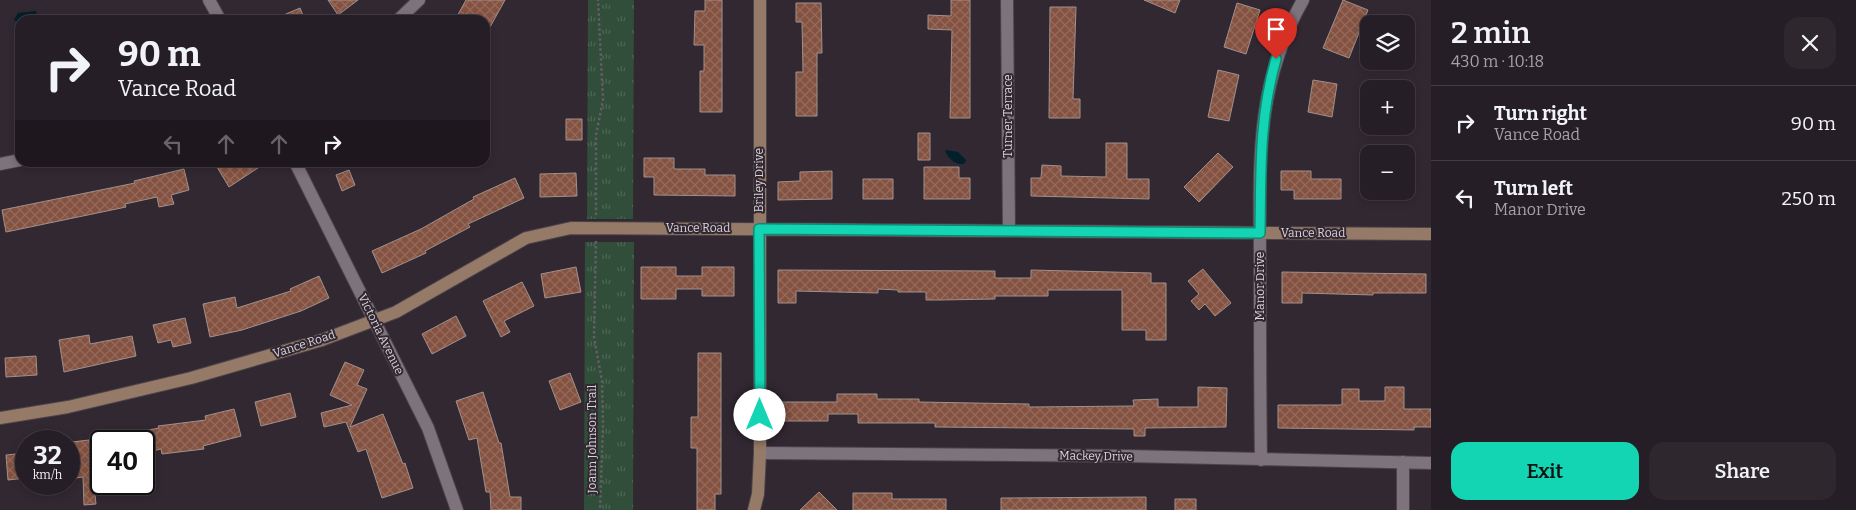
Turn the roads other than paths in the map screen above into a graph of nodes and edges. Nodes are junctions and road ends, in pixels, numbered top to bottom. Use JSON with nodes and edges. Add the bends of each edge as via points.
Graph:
{"nodes":[{"id":1,"x":209,"y":0,"type":"edge"},
{"id":2,"x":419,"y":0,"type":"edge"},
{"id":3,"x":760,"y":0,"type":"edge"},
{"id":4,"x":1007,"y":0,"type":"edge"},
{"id":5,"x":1303,"y":0,"type":"edge"},
{"id":6,"x":217,"y":15,"type":"edge"},
{"id":7,"x":403,"y":15,"type":"edge"},
{"id":8,"x":15,"y":161,"type":"edge"},
{"id":9,"x":0,"y":164,"type":"edge"},
{"id":10,"x":298,"y":167,"type":"edge"},
{"id":11,"x":759,"y":229,"type":"junction"},
{"id":12,"x":1009,"y":231,"type":"junction"},
{"id":13,"x":1260,"y":233,"type":"junction"},
{"id":14,"x":1431,"y":234,"type":"edge"},
{"id":15,"x":374,"y":320,"type":"junction"},
{"id":16,"x":0,"y":418,"type":"edge"},
{"id":17,"x":760,"y":453,"type":"junction"},
{"id":18,"x":1261,"y":460,"type":"junction"},
{"id":19,"x":1403,"y":462,"type":"junction"},
{"id":20,"x":1431,"y":463,"type":"edge"},
{"id":21,"x":456,"y":510,"type":"edge"},
{"id":22,"x":754,"y":510,"type":"edge"},
{"id":23,"x":1403,"y":510,"type":"edge"}],
"edges":[{"from":1,"to":6,"type":"street"},
{"from":2,"to":7,"type":"street"},
{"from":3,"to":11,"type":"street","name":"Briley Drive"},
{"from":4,"to":12,"type":"street","name":"Turner Terrace"},
{"from":5,"to":13,"type":"street","name":"Manor Drive","via":[[1276,59],[1266,92],[1261,149]]},
{"from":8,"to":9,"type":"street"},
{"from":10,"to":15,"type":"street","name":"Victoria Avenue"},
{"from":11,"to":12,"type":"street","name":"Vance Road"},
{"from":11,"to":15,"type":"street","name":"Vance Road","via":[[571,228],[546,232],[526,238],[396,312]]},
{"from":11,"to":17,"type":"street","name":"Briley Drive"},
{"from":12,"to":13,"type":"street","name":"Vance Road"},
{"from":13,"to":14,"type":"street","name":"Vance Road"},
{"from":13,"to":18,"type":"street","name":"Manor Drive"},
{"from":15,"to":16,"type":"street","name":"Vance Road","via":[[322,340],[191,378],[68,407]]},
{"from":15,"to":21,"type":"street","name":"Victoria Avenue","via":[[428,428]]},
{"from":17,"to":18,"type":"street","name":"Mackey Drive"},
{"from":17,"to":22,"type":"street","name":"Briley Drive"},
{"from":18,"to":19,"type":"street","name":"Mackey Drive"},
{"from":19,"to":20,"type":"street","name":"Mackey Drive"},
{"from":19,"to":23,"type":"street"}]}
